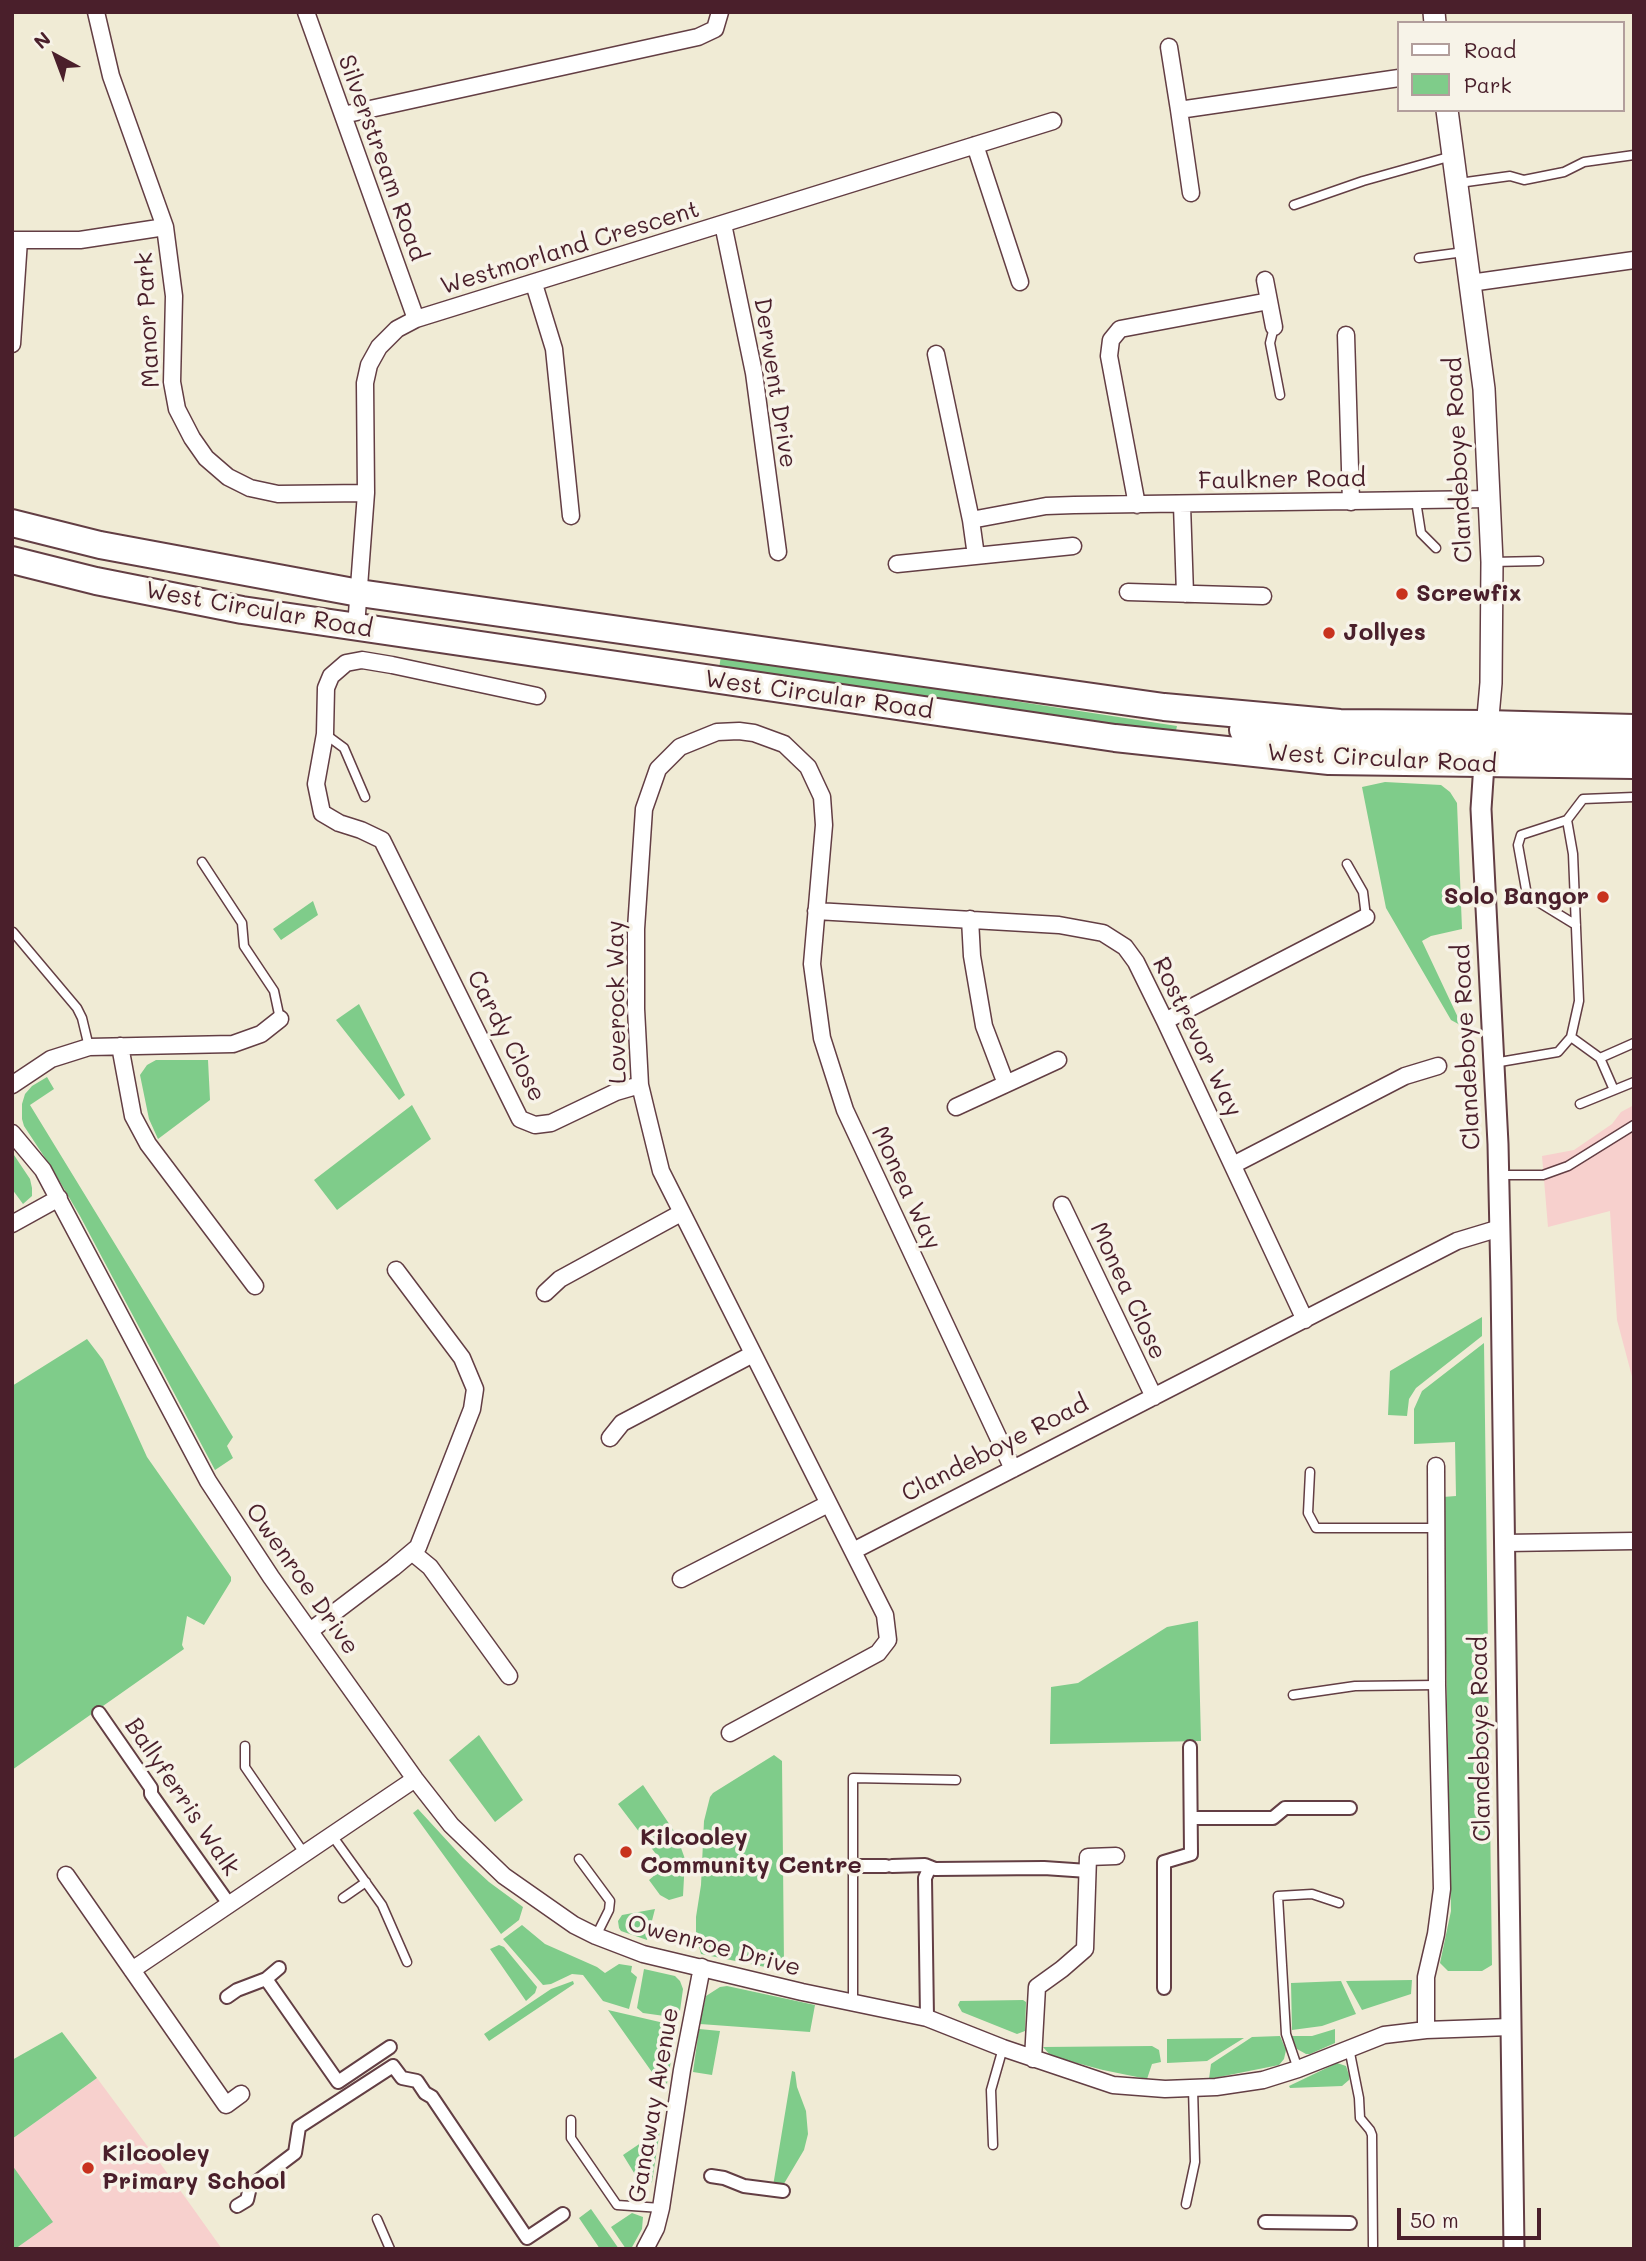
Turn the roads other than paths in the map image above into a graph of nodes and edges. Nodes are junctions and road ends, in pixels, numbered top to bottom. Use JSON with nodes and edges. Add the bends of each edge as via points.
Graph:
{"nodes":[{"id":1,"x":96,"y":12,"type":"edge"},
{"id":2,"x":306,"y":12,"type":"edge"},
{"id":3,"x":720,"y":12,"type":"edge"},
{"id":4,"x":1169,"y":47,"type":"dead end"},
{"id":5,"x":1398,"y":78,"type":"edge"},
{"id":6,"x":1179,"y":110,"type":"junction"},
{"id":7,"x":1447,"y":112,"type":"edge"},
{"id":8,"x":343,"y":115,"type":"junction"},
{"id":9,"x":1053,"y":121,"type":"dead end"},
{"id":10,"x":975,"y":145,"type":"junction"},
{"id":11,"x":1453,"y":155,"type":"junction"},
{"id":12,"x":1634,"y":155,"type":"edge"},
{"id":13,"x":1456,"y":183,"type":"junction"},
{"id":14,"x":1191,"y":193,"type":"dead end"},
{"id":15,"x":1294,"y":205,"type":"dead end"},
{"id":16,"x":723,"y":224,"type":"junction"},
{"id":17,"x":165,"y":227,"type":"junction"},
{"id":18,"x":16,"y":240,"type":"edge"},
{"id":19,"x":1467,"y":252,"type":"junction"},
{"id":20,"x":1419,"y":258,"type":"dead end"},
{"id":21,"x":1634,"y":260,"type":"edge"},
{"id":22,"x":1265,"y":280,"type":"dead end"},
{"id":23,"x":1020,"y":282,"type":"dead end"},
{"id":24,"x":1471,"y":283,"type":"junction"},
{"id":25,"x":534,"y":284,"type":"junction"},
{"id":26,"x":1269,"y":300,"type":"junction"},
{"id":27,"x":415,"y":319,"type":"junction"},
{"id":28,"x":1274,"y":327,"type":"joint"},
{"id":29,"x":1346,"y":335,"type":"dead end"},
{"id":30,"x":12,"y":344,"type":"edge"},
{"id":31,"x":936,"y":354,"type":"dead end"},
{"id":32,"x":1280,"y":396,"type":"dead end"},
{"id":33,"x":366,"y":493,"type":"junction"},
{"id":34,"x":1490,"y":499,"type":"junction"},
{"id":35,"x":1416,"y":501,"type":"junction"},
{"id":36,"x":1351,"y":502,"type":"junction"},
{"id":37,"x":1136,"y":505,"type":"junction"},
{"id":38,"x":1182,"y":505,"type":"junction"},
{"id":39,"x":571,"y":516,"type":"dead end"},
{"id":40,"x":971,"y":520,"type":"junction"},
{"id":41,"x":12,"y":523,"type":"edge"},
{"id":42,"x":1073,"y":546,"type":"dead end"},
{"id":43,"x":1436,"y":548,"type":"dead end"},
{"id":44,"x":778,"y":552,"type":"dead end"},
{"id":45,"x":976,"y":556,"type":"junction"},
{"id":46,"x":12,"y":560,"type":"edge"},
{"id":47,"x":1539,"y":561,"type":"dead end"},
{"id":48,"x":1492,"y":562,"type":"junction"},
{"id":49,"x":897,"y":564,"type":"dead end"},
{"id":50,"x":1128,"y":592,"type":"dead end"},
{"id":51,"x":359,"y":593,"type":"junction"},
{"id":52,"x":1185,"y":594,"type":"junction"},
{"id":53,"x":1263,"y":596,"type":"dead end"},
{"id":54,"x":356,"y":627,"type":"junction"},
{"id":55,"x":537,"y":696,"type":"dead end"},
{"id":56,"x":1634,"y":729,"type":"edge"},
{"id":57,"x":325,"y":734,"type":"junction"},
{"id":58,"x":1485,"y":744,"type":"junction"},
{"id":59,"x":1634,"y":747,"type":"edge"},
{"id":60,"x":1634,"y":765,"type":"edge"},
{"id":61,"x":365,"y":797,"type":"dead end"},
{"id":62,"x":1634,"y":797,"type":"edge"},
{"id":63,"x":1567,"y":820,"type":"junction"},
{"id":64,"x":202,"y":862,"type":"dead end"},
{"id":65,"x":1347,"y":864,"type":"dead end"},
{"id":66,"x":816,"y":911,"type":"junction"},
{"id":67,"x":1366,"y":917,"type":"joint"},
{"id":68,"x":970,"y":919,"type":"junction"},
{"id":69,"x":1576,"y":925,"type":"junction"},
{"id":70,"x":13,"y":932,"type":"edge"},
{"id":71,"x":280,"y":1020,"type":"joint"},
{"id":72,"x":1166,"y":1021,"type":"junction"},
{"id":73,"x":1571,"y":1038,"type":"junction"},
{"id":74,"x":1634,"y":1043,"type":"edge"},
{"id":75,"x":120,"y":1046,"type":"junction"},
{"id":76,"x":89,"y":1047,"type":"junction"},
{"id":77,"x":1600,"y":1058,"type":"junction"},
{"id":78,"x":1058,"y":1060,"type":"dead end"},
{"id":79,"x":1494,"y":1063,"type":"junction"},
{"id":80,"x":1438,"y":1066,"type":"dead end"},
{"id":81,"x":1634,"y":1082,"type":"edge"},
{"id":82,"x":1006,"y":1084,"type":"junction"},
{"id":83,"x":12,"y":1085,"type":"edge"},
{"id":84,"x":640,"y":1085,"type":"junction"},
{"id":85,"x":1614,"y":1090,"type":"junction"},
{"id":86,"x":1580,"y":1104,"type":"dead end"},
{"id":87,"x":956,"y":1107,"type":"dead end"},
{"id":88,"x":1634,"y":1125,"type":"edge"},
{"id":89,"x":12,"y":1133,"type":"edge"},
{"id":90,"x":1233,"y":1165,"type":"junction"},
{"id":91,"x":1499,"y":1175,"type":"junction"},
{"id":92,"x":59,"y":1198,"type":"junction"},
{"id":93,"x":1062,"y":1205,"type":"dead end"},
{"id":94,"x":681,"y":1213,"type":"junction"},
{"id":95,"x":12,"y":1224,"type":"edge"},
{"id":96,"x":1500,"y":1228,"type":"junction"},
{"id":97,"x":396,"y":1270,"type":"dead end"},
{"id":98,"x":255,"y":1286,"type":"dead end"},
{"id":99,"x":545,"y":1293,"type":"dead end"},
{"id":100,"x":1305,"y":1320,"type":"junction"},
{"id":101,"x":753,"y":1354,"type":"junction"},
{"id":102,"x":1154,"y":1397,"type":"junction"},
{"id":103,"x":610,"y":1438,"type":"dead end"},
{"id":104,"x":1436,"y":1466,"type":"dead end"},
{"id":105,"x":1013,"y":1469,"type":"junction"},
{"id":106,"x":1310,"y":1472,"type":"dead end"},
{"id":107,"x":828,"y":1504,"type":"junction"},
{"id":108,"x":1436,"y":1528,"type":"junction"},
{"id":109,"x":1634,"y":1541,"type":"edge"},
{"id":110,"x":1505,"y":1543,"type":"junction"},
{"id":111,"x":853,"y":1551,"type":"junction"},
{"id":112,"x":413,"y":1553,"type":"junction"},
{"id":113,"x":681,"y":1579,"type":"dead end"},
{"id":114,"x":310,"y":1631,"type":"junction"},
{"id":115,"x":509,"y":1676,"type":"dead end"},
{"id":116,"x":1437,"y":1685,"type":"junction"},
{"id":117,"x":1293,"y":1695,"type":"dead end"},
{"id":118,"x":99,"y":1713,"type":"dead end"},
{"id":119,"x":730,"y":1733,"type":"dead end"},
{"id":120,"x":244,"y":1746,"type":"dead end"},
{"id":121,"x":1190,"y":1747,"type":"dead end"},
{"id":122,"x":415,"y":1779,"type":"junction"},
{"id":123,"x":956,"y":1780,"type":"dead end"},
{"id":124,"x":1348,"y":1803,"type":"dead end"},
{"id":125,"x":1191,"y":1818,"type":"junction"},
{"id":126,"x":331,"y":1834,"type":"junction"},
{"id":127,"x":304,"y":1853,"type":"junction"},
{"id":128,"x":1116,"y":1856,"type":"dead end"},
{"id":129,"x":579,"y":1859,"type":"dead end"},
{"id":130,"x":853,"y":1866,"type":"junction"},
{"id":131,"x":930,"y":1867,"type":"junction"},
{"id":132,"x":1087,"y":1871,"type":"junction"},
{"id":133,"x":66,"y":1875,"type":"dead end"},
{"id":134,"x":366,"y":1882,"type":"junction"},
{"id":135,"x":343,"y":1898,"type":"dead end"},
{"id":136,"x":1339,"y":1903,"type":"dead end"},
{"id":137,"x":229,"y":1904,"type":"junction"},
{"id":138,"x":596,"y":1936,"type":"junction"},
{"id":139,"x":407,"y":1962,"type":"dead end"},
{"id":140,"x":702,"y":1967,"type":"junction"},
{"id":141,"x":279,"y":1968,"type":"dead end"},
{"id":142,"x":132,"y":1970,"type":"junction"},
{"id":143,"x":266,"y":1979,"type":"junction"},
{"id":144,"x":1164,"y":1988,"type":"dead end"},
{"id":145,"x":227,"y":1997,"type":"dead end"},
{"id":146,"x":853,"y":2003,"type":"junction"},
{"id":147,"x":927,"y":2018,"type":"junction"},
{"id":148,"x":1510,"y":2027,"type":"junction"},
{"id":149,"x":1426,"y":2030,"type":"junction"},
{"id":150,"x":390,"y":2047,"type":"dead end"},
{"id":151,"x":1003,"y":2048,"type":"junction"},
{"id":152,"x":1349,"y":2048,"type":"junction"},
{"id":153,"x":1033,"y":2059,"type":"junction"},
{"id":154,"x":1298,"y":2069,"type":"junction"},
{"id":155,"x":1193,"y":2088,"type":"junction"},
{"id":156,"x":241,"y":2094,"type":"dead end"},
{"id":157,"x":571,"y":2120,"type":"dead end"},
{"id":158,"x":993,"y":2146,"type":"dead end"},
{"id":159,"x":711,"y":2176,"type":"dead end"},
{"id":160,"x":783,"y":2191,"type":"dead end"},
{"id":161,"x":1186,"y":2204,"type":"dead end"},
{"id":162,"x":237,"y":2206,"type":"dead end"},
{"id":163,"x":661,"y":2208,"type":"junction"},
{"id":164,"x":563,"y":2214,"type":"dead end"},
{"id":165,"x":377,"y":2219,"type":"dead end"},
{"id":166,"x":1265,"y":2222,"type":"dead end"},
{"id":167,"x":1350,"y":2223,"type":"dead end"},
{"id":168,"x":1373,"y":2246,"type":"dead end"},
{"id":169,"x":390,"y":2249,"type":"edge"},
{"id":170,"x":645,"y":2249,"type":"edge"},
{"id":171,"x":1514,"y":2249,"type":"edge"}],
"edges":[{"from":1,"to":17,"type":"street","name":"Manor Park","via":[[111,76]]},
{"from":2,"to":8,"type":"street","name":"Silverstream Road"},
{"from":3,"to":8,"type":"street","via":[[715,29],[698,37]]},
{"from":4,"to":6,"type":"street"},
{"from":5,"to":6,"type":"street"},
{"from":6,"to":14,"type":"street"},
{"from":7,"to":11,"type":"main road","name":"Clandeboye Road"},
{"from":8,"to":27,"type":"street","name":"Silverstream Road"},
{"from":9,"to":10,"type":"street","name":"Westmorland Crescent"},
{"from":10,"to":16,"type":"street","name":"Westmorland Crescent"},
{"from":10,"to":23,"type":"street"},
{"from":11,"to":13,"type":"main road","name":"Clandeboye Road"},
{"from":11,"to":15,"type":"lane"},
{"from":12,"to":13,"type":"lane","via":[[1584,162],[1564,172],[1524,180],[1510,176]]},
{"from":13,"to":19,"type":"main road","name":"Clandeboye Road"},
{"from":16,"to":25,"type":"street","name":"Westmorland Crescent"},
{"from":16,"to":44,"type":"street","name":"Derwent Drive","via":[[754,373]]},
{"from":17,"to":18,"type":"street","via":[[80,240]]},
{"from":17,"to":33,"type":"street","name":"Manor Park","via":[[174,296],[172,382],[177,409],[206,458],[250,488],[278,494]]},
{"from":18,"to":30,"type":"street"},
{"from":19,"to":20,"type":"lane"},
{"from":19,"to":24,"type":"main road","name":"Clandeboye Road"},
{"from":21,"to":24,"type":"street"},
{"from":22,"to":26,"type":"street"},
{"from":24,"to":34,"type":"main road","name":"Clandeboye Road"},
{"from":25,"to":27,"type":"street","name":"Westmorland Crescent"},
{"from":25,"to":39,"type":"street","via":[[554,349]]},
{"from":26,"to":28,"type":"street"},
{"from":26,"to":37,"type":"street","via":[[1120,329],[1111,340],[1109,356]]},
{"from":27,"to":33,"type":"street","name":"Westmorland Crescent","via":[[379,347],[369,365],[365,383]]},
{"from":28,"to":32,"type":"lane","via":[[1270,344]]},
{"from":29,"to":36,"type":"street"},
{"from":31,"to":40,"type":"street"},
{"from":33,"to":51,"type":"street","name":"Westmorland Crescent"},
{"from":34,"to":35,"type":"street","name":"Faulkner Road"},
{"from":34,"to":48,"type":"main road","name":"Clandeboye Road"},
{"from":35,"to":36,"type":"street","name":"Faulkner Road"},
{"from":35,"to":43,"type":"lane","via":[[1421,533]]},
{"from":36,"to":38,"type":"street","name":"Faulkner Road"},
{"from":37,"to":38,"type":"street","name":"Faulkner Road"},
{"from":37,"to":40,"type":"street","name":"Faulkner Road","via":[[1046,506]]},
{"from":38,"to":52,"type":"street"},
{"from":40,"to":45,"type":"street"},
{"from":41,"to":51,"type":"highway","name":"West Circular Road","via":[[100,545]]},
{"from":42,"to":45,"type":"street"},
{"from":45,"to":49,"type":"street"},
{"from":46,"to":54,"type":"highway","name":"West Circular Road","via":[[242,610]]},
{"from":47,"to":48,"type":"lane"},
{"from":48,"to":58,"type":"main road","name":"Clandeboye Road","via":[[1492,673]]},
{"from":50,"to":52,"type":"street"},
{"from":51,"to":54,"type":"street","name":"Westmorland Crescent"},
{"from":51,"to":58,"type":"highway","name":"West Circular Road","via":[[1164,707],[1340,723]]},
{"from":52,"to":53,"type":"street"},
{"from":54,"to":58,"type":"highway","name":"West Circular Road","via":[[1115,738],[1329,761]]},
{"from":55,"to":57,"type":"street","via":[[362,660],[340,667],[331,676],[326,688]]},
{"from":56,"to":58,"type":"highway","name":"West Circular Road"},
{"from":57,"to":61,"type":"lane","via":[[344,748]]},
{"from":57,"to":84,"type":"street","name":"Cardy Close","via":[[316,784],[323,813],[382,840],[520,1119],[535,1125],[551,1123]]},
{"from":58,"to":59,"type":"highway"},
{"from":58,"to":60,"type":"highway","name":"West Circular Road"},
{"from":58,"to":79,"type":"street","name":"Clandeboye Road","via":[[1481,809]]},
{"from":62,"to":63,"type":"lane","via":[[1583,799]]},
{"from":63,"to":69,"type":"lane"},
{"from":63,"to":69,"type":"lane","via":[[1521,835],[1518,845],[1527,895]]},
{"from":64,"to":71,"type":"lane","via":[[242,923],[244,946],[274,991]]},
{"from":65,"to":67,"type":"lane","via":[[1363,892]]},
{"from":66,"to":68,"type":"street","name":"Rostrevor Way"},
{"from":66,"to":84,"type":"street","name":"Loverock Way","via":[[824,825],[822,797],[808,767],[784,744],[754,733],[717,733],[680,747],[658,769],[644,808],[636,929]]},
{"from":66,"to":105,"type":"street","name":"Monea Way","via":[[812,964],[822,1038],[845,1110]]},
{"from":67,"to":72,"type":"street"},
{"from":68,"to":72,"type":"street","name":"Rostrevor Way","via":[[1103,933],[1125,947],[1136,962]]},
{"from":68,"to":82,"type":"street","via":[[984,1026]]},
{"from":69,"to":73,"type":"lane","via":[[1579,1001]]},
{"from":70,"to":76,"type":"lane","via":[[77,1007]]},
{"from":71,"to":75,"type":"street","via":[[261,1034],[233,1044]]},
{"from":72,"to":90,"type":"street","name":"Rostrevor Way"},
{"from":73,"to":77,"type":"lane"},
{"from":73,"to":79,"type":"lane","via":[[1558,1052]]},
{"from":74,"to":77,"type":"lane"},
{"from":75,"to":76,"type":"street"},
{"from":75,"to":98,"type":"street","via":[[133,1116],[148,1144]]},
{"from":76,"to":83,"type":"street","via":[[51,1059]]},
{"from":77,"to":85,"type":"lane"},
{"from":78,"to":82,"type":"street"},
{"from":79,"to":91,"type":"street","name":"Clandeboye Road"},
{"from":80,"to":90,"type":"street","via":[[1405,1076]]},
{"from":81,"to":85,"type":"lane"},
{"from":82,"to":87,"type":"street"},
{"from":84,"to":94,"type":"street","name":"Loverock Way","via":[[661,1171]]},
{"from":85,"to":86,"type":"lane"},
{"from":88,"to":91,"type":"lane","via":[[1568,1166],[1543,1175]]},
{"from":89,"to":92,"type":"street","name":"Owenroe Drive"},
{"from":90,"to":100,"type":"street","name":"Rostrevor Way"},
{"from":91,"to":96,"type":"street","name":"Clandeboye Road"},
{"from":92,"to":95,"type":"street"},
{"from":92,"to":114,"type":"street","name":"Owenroe Drive","via":[[208,1481]]},
{"from":93,"to":102,"type":"street","name":"Monea Close"},
{"from":94,"to":99,"type":"street","via":[[560,1279]]},
{"from":94,"to":101,"type":"street","name":"Loverock Way"},
{"from":96,"to":100,"type":"street","name":"Clandeboye Road","via":[[1457,1241]]},
{"from":96,"to":110,"type":"street","name":"Clandeboye Road"},
{"from":97,"to":112,"type":"street","via":[[462,1358],[475,1389],[472,1409]]},
{"from":100,"to":102,"type":"street","name":"Clandeboye Road"},
{"from":101,"to":103,"type":"street","via":[[622,1423]]},
{"from":101,"to":107,"type":"street","name":"Loverock Way"},
{"from":102,"to":105,"type":"street","name":"Clandeboye Road"},
{"from":104,"to":108,"type":"street"},
{"from":105,"to":111,"type":"street","name":"Clandeboye Road"},
{"from":106,"to":108,"type":"lane","via":[[1308,1513],[1316,1528]]},
{"from":107,"to":111,"type":"street","name":"Loverock Way"},
{"from":107,"to":113,"type":"street"},
{"from":108,"to":116,"type":"street"},
{"from":109,"to":110,"type":"street"},
{"from":110,"to":148,"type":"street","name":"Clandeboye Road"},
{"from":111,"to":119,"type":"street","name":"Loverock Way","via":[[885,1615],[888,1640],[878,1653]]},
{"from":112,"to":114,"type":"street"},
{"from":112,"to":115,"type":"street","via":[[430,1567]]},
{"from":114,"to":122,"type":"street","name":"Owenroe Drive"},
{"from":116,"to":117,"type":"lane","via":[[1355,1686]]},
{"from":116,"to":149,"type":"street","via":[[1442,1889],[1426,1977]]},
{"from":118,"to":137,"type":"street","name":"Ballyferris Walk"},
{"from":120,"to":127,"type":"lane","via":[[245,1767]]},
{"from":121,"to":125,"type":"street"},
{"from":122,"to":126,"type":"street"},
{"from":122,"to":138,"type":"street","name":"Owenroe Drive","via":[[451,1825],[503,1876]]},
{"from":123,"to":130,"type":"lane","via":[[853,1778]]},
{"from":124,"to":125,"type":"street","via":[[1336,1808],[1285,1808],[1273,1818]]},
{"from":125,"to":144,"type":"street","via":[[1191,1854],[1164,1862]]},
{"from":126,"to":127,"type":"street"},
{"from":126,"to":134,"type":"lane"},
{"from":127,"to":137,"type":"street"},
{"from":128,"to":132,"type":"street","via":[[1088,1857]]},
{"from":129,"to":138,"type":"lane","via":[[610,1901]]},
{"from":130,"to":131,"type":"street"},
{"from":130,"to":146,"type":"lane"},
{"from":131,"to":132,"type":"street"},
{"from":131,"to":147,"type":"street","via":[[925,1878]]},
{"from":132,"to":153,"type":"street","via":[[1086,1949],[1037,1987]]},
{"from":133,"to":142,"type":"street"},
{"from":134,"to":135,"type":"lane"},
{"from":134,"to":139,"type":"lane","via":[[382,1905]]},
{"from":136,"to":154,"type":"lane","via":[[1312,1894],[1278,1896],[1286,2034]]},
{"from":137,"to":142,"type":"street"},
{"from":138,"to":140,"type":"street","name":"Owenroe Drive","via":[[643,1954]]},
{"from":140,"to":146,"type":"street","name":"Owenroe Drive"},
{"from":140,"to":163,"type":"street","name":"Ganaway Avenue"},
{"from":141,"to":143,"type":"street"},
{"from":142,"to":156,"type":"street","via":[[226,2105]]},
{"from":143,"to":145,"type":"street"},
{"from":143,"to":150,"type":"street","via":[[338,2082]]},
{"from":146,"to":147,"type":"street","name":"Owenroe Drive"},
{"from":147,"to":151,"type":"street","name":"Owenroe Drive"},
{"from":148,"to":149,"type":"street","name":"Owenroe Drive"},
{"from":148,"to":171,"type":"street","name":"Clandeboye Road"},
{"from":149,"to":152,"type":"street","name":"Owenroe Drive","via":[[1384,2035]]},
{"from":151,"to":153,"type":"street","name":"Owenroe Drive"},
{"from":151,"to":158,"type":"lane","via":[[991,2090]]},
{"from":152,"to":154,"type":"street","name":"Owenroe Drive"},
{"from":152,"to":168,"type":"lane","via":[[1360,2118],[1372,2135]]},
{"from":153,"to":155,"type":"street","name":"Owenroe Drive","via":[[1113,2085]]},
{"from":154,"to":155,"type":"street","name":"Owenroe Drive","via":[[1263,2080]]},
{"from":155,"to":161,"type":"lane","via":[[1195,2162]]},
{"from":157,"to":163,"type":"lane","via":[[571,2137],[617,2205]]},
{"from":159,"to":160,"type":"street"},
{"from":162,"to":164,"type":"street","via":[[247,2200],[250,2187],[295,2154],[299,2127],[393,2066],[401,2078],[417,2081],[432,2097],[527,2238]]},
{"from":163,"to":170,"type":"street","name":"Ganaway Avenue"},
{"from":165,"to":169,"type":"lane"},
{"from":166,"to":167,"type":"street"}]}
